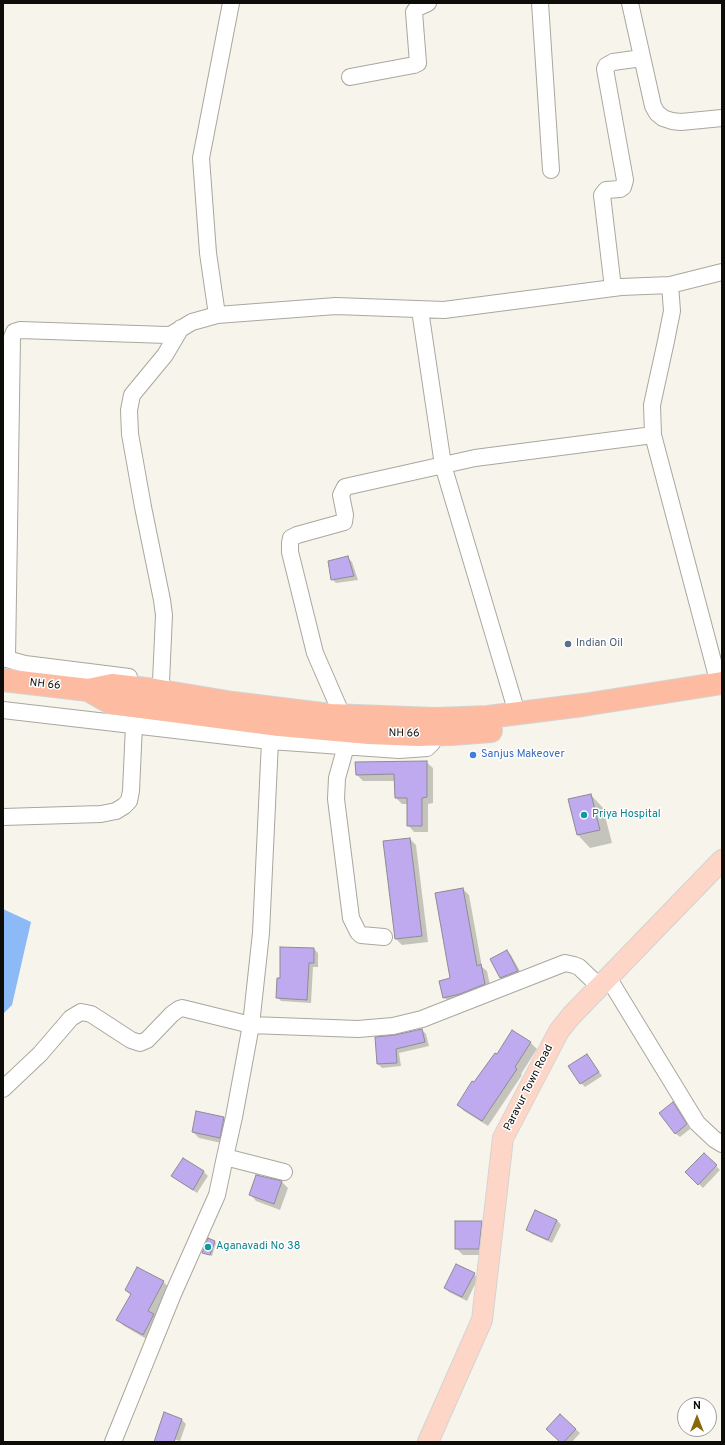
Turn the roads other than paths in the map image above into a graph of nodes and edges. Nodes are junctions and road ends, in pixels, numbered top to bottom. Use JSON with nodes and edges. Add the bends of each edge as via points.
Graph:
{"nodes":[{"id":1,"x":231,"y":3,"type":"edge"},
{"id":2,"x":428,"y":3,"type":"edge"},
{"id":3,"x":540,"y":3,"type":"edge"},
{"id":4,"x":630,"y":3,"type":"edge"},
{"id":5,"x":642,"y":58,"type":"junction"},
{"id":6,"x":350,"y":77,"type":"dead end"},
{"id":7,"x":722,"y":118,"type":"edge"},
{"id":8,"x":551,"y":170,"type":"dead end"},
{"id":9,"x":722,"y":272,"type":"edge"},
{"id":10,"x":670,"y":285,"type":"junction"},
{"id":11,"x":613,"y":288,"type":"junction"},
{"id":12,"x":420,"y":310,"type":"junction"},
{"id":13,"x":217,"y":315,"type":"junction"},
{"id":14,"x":182,"y":326,"type":"junction"},
{"id":15,"x":653,"y":434,"type":"junction"},
{"id":16,"x":443,"y":465,"type":"junction"},
{"id":17,"x":4,"y":666,"type":"edge"},
{"id":18,"x":161,"y":682,"type":"junction"},
{"id":19,"x":721,"y":688,"type":"edge"},
{"id":20,"x":88,"y":690,"type":"junction"},
{"id":21,"x":217,"y":700,"type":"junction"},
{"id":22,"x":3,"y":710,"type":"edge"},
{"id":23,"x":517,"y":713,"type":"junction"},
{"id":24,"x":342,"y":715,"type":"junction"},
{"id":25,"x":134,"y":725,"type":"junction"},
{"id":26,"x":433,"y":735,"type":"junction"},
{"id":27,"x":270,"y":741,"type":"junction"},
{"id":28,"x":346,"y":746,"type":"junction"},
{"id":29,"x":3,"y":816,"type":"edge"},
{"id":30,"x":722,"y":860,"type":"edge"},
{"id":31,"x":384,"y":937,"type":"dead end"},
{"id":32,"x":604,"y":983,"type":"junction"},
{"id":33,"x":251,"y":1025,"type":"junction"},
{"id":34,"x":3,"y":1089,"type":"edge"},
{"id":35,"x":722,"y":1144,"type":"edge"},
{"id":36,"x":225,"y":1158,"type":"junction"},
{"id":37,"x":284,"y":1172,"type":"dead end"},
{"id":38,"x":113,"y":1442,"type":"edge"},
{"id":39,"x":428,"y":1442,"type":"edge"}],
"edges":[{"from":1,"to":13,"type":"street","via":[[201,158],[208,253]]},
{"from":2,"to":6,"type":"street","via":[[414,12],[418,63]]},
{"from":3,"to":8,"type":"street"},
{"from":4,"to":5,"type":"street"},
{"from":5,"to":7,"type":"street","via":[[653,106],[663,118],[681,122]]},
{"from":5,"to":11,"type":"street","via":[[613,62],[605,69],[625,180],[620,189],[606,190],[602,195]]},
{"from":9,"to":10,"type":"street"},
{"from":10,"to":11,"type":"street"},
{"from":10,"to":15,"type":"street","via":[[672,311],[652,405]]},
{"from":11,"to":12,"type":"street","via":[[444,310]]},
{"from":12,"to":13,"type":"street","via":[[336,306]]},
{"from":12,"to":16,"type":"street"},
{"from":13,"to":14,"type":"street"},
{"from":14,"to":17,"type":"street","via":[[167,335],[20,330],[14,332]]},
{"from":14,"to":18,"type":"street","via":[[165,355],[132,394],[129,410],[130,434],[164,615]]},
{"from":15,"to":16,"type":"street","via":[[475,458]]},
{"from":15,"to":19,"type":"street"},
{"from":16,"to":23,"type":"street"},
{"from":16,"to":24,"type":"street","via":[[345,487],[341,495],[344,522],[291,538],[290,552],[315,653]]},
{"from":17,"to":18,"type":"street","via":[[25,664]]},
{"from":17,"to":20,"type":"highway","name":"NH 66"},
{"from":18,"to":21,"type":"street","via":[[206,690]]},
{"from":19,"to":23,"type":"highway","name":"NH 66"},
{"from":19,"to":26,"type":"highway","name":"NH 66","via":[[500,730]]},
{"from":20,"to":21,"type":"highway","name":"NH 66","via":[[112,685]]},
{"from":20,"to":26,"type":"highway","name":"NH 66","via":[[112,703],[247,721],[369,733]]},
{"from":21,"to":24,"type":"highway","name":"NH 66"},
{"from":22,"to":25,"type":"street"},
{"from":23,"to":24,"type":"highway","name":"NH 66","via":[[436,719]]},
{"from":25,"to":27,"type":"street"},
{"from":25,"to":29,"type":"street","via":[[131,791],[129,801],[124,806],[116,811],[101,814]]},
{"from":26,"to":28,"type":"street","via":[[432,743],[425,749]]},
{"from":27,"to":28,"type":"street"},
{"from":27,"to":33,"type":"street","via":[[261,933]]},
{"from":28,"to":31,"type":"street","via":[[337,778],[336,799],[351,918],[361,935]]},
{"from":30,"to":32,"type":"main road","name":"Paravur Town Road"},
{"from":32,"to":33,"type":"street","via":[[579,967],[565,964],[422,1019],[394,1026],[358,1030]]},
{"from":32,"to":35,"type":"street","via":[[697,1123]]},
{"from":32,"to":39,"type":"main road","name":"Paravur Town Road","via":[[559,1031],[503,1138],[482,1320]]},
{"from":33,"to":34,"type":"street","via":[[182,1008],[172,1014],[147,1040],[140,1043],[131,1040],[91,1014],[81,1012],[71,1018],[40,1054]]},
{"from":33,"to":36,"type":"street"},
{"from":36,"to":37,"type":"street"},
{"from":36,"to":38,"type":"street","via":[[217,1196],[173,1294]]}]}
